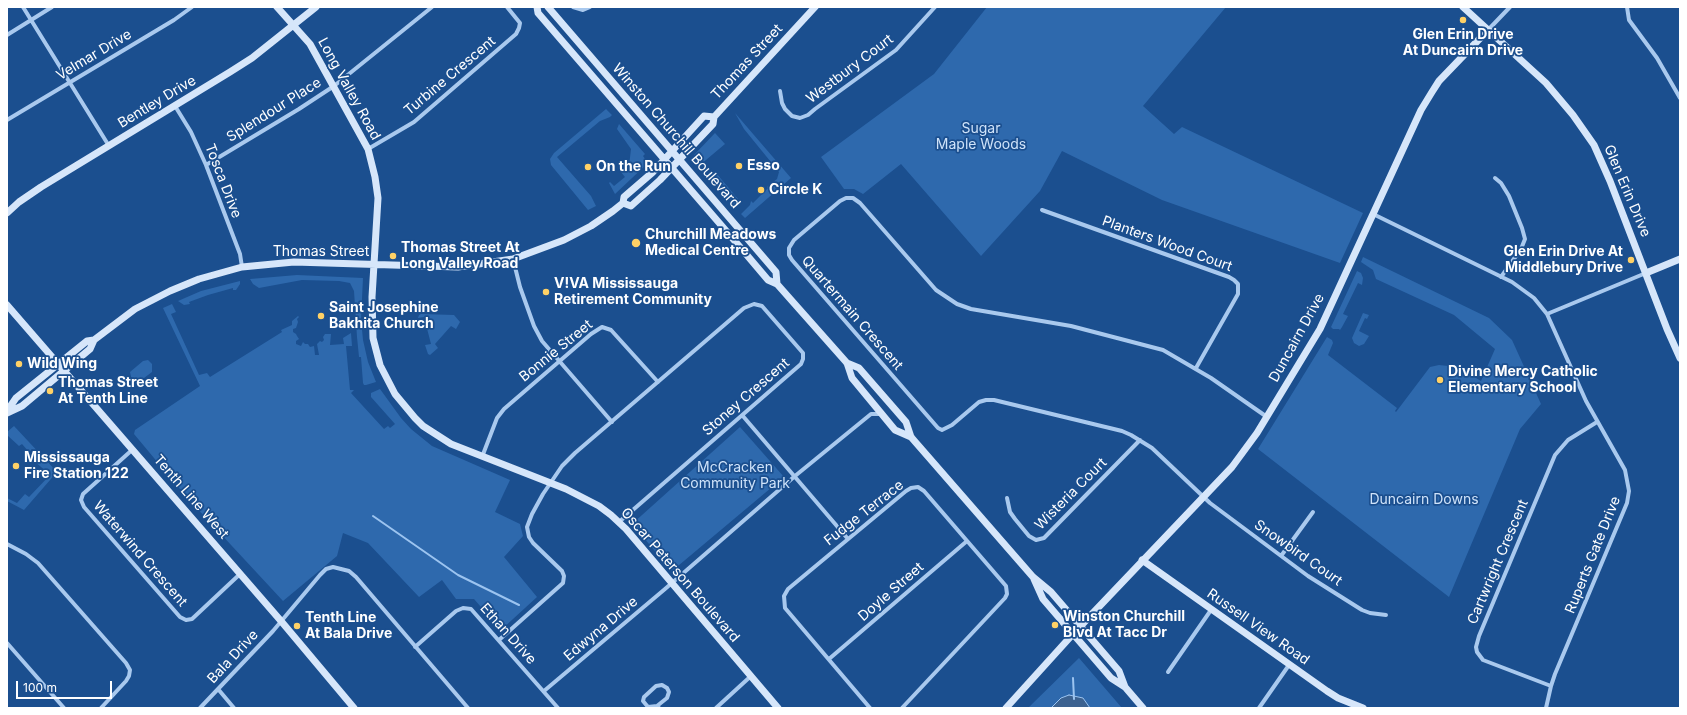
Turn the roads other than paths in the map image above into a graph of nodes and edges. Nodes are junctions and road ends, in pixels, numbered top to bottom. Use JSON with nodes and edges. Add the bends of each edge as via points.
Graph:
{"nodes":[{"id":1,"x":23,"y":7,"type":"edge"},
{"id":2,"x":52,"y":7,"type":"edge"},
{"id":3,"x":192,"y":7,"type":"edge"},
{"id":4,"x":278,"y":7,"type":"edge"},
{"id":5,"x":316,"y":7,"type":"edge"},
{"id":6,"x":432,"y":7,"type":"edge"},
{"id":7,"x":507,"y":7,"type":"edge"},
{"id":8,"x":537,"y":7,"type":"edge"},
{"id":9,"x":548,"y":7,"type":"edge"},
{"id":10,"x":573,"y":7,"type":"edge"},
{"id":11,"x":590,"y":7,"type":"edge"},
{"id":12,"x":815,"y":7,"type":"edge"},
{"id":13,"x":935,"y":7,"type":"edge"},
{"id":14,"x":1463,"y":7,"type":"edge"},
{"id":15,"x":1510,"y":7,"type":"edge"},
{"id":16,"x":1626,"y":7,"type":"edge"},
{"id":17,"x":31,"y":20,"type":"junction"},
{"id":18,"x":293,"y":25,"type":"junction"},
{"id":19,"x":1488,"y":30,"type":"junction"},
{"id":20,"x":7,"y":35,"type":"edge"},
{"id":21,"x":70,"y":83,"type":"junction"},
{"id":22,"x":334,"y":86,"type":"junction"},
{"id":23,"x":780,"y":91,"type":"dead end"},
{"id":24,"x":1680,"y":98,"type":"edge"},
{"id":25,"x":175,"y":106,"type":"junction"},
{"id":26,"x":714,"y":117,"type":"junction"},
{"id":27,"x":7,"y":120,"type":"edge"},
{"id":28,"x":109,"y":146,"type":"junction"},
{"id":29,"x":368,"y":149,"type":"junction"},
{"id":30,"x":672,"y":151,"type":"junction"},
{"id":31,"x":664,"y":160,"type":"junction"},
{"id":32,"x":680,"y":160,"type":"junction"},
{"id":33,"x":206,"y":165,"type":"junction"},
{"id":34,"x":672,"y":168,"type":"junction"},
{"id":35,"x":1495,"y":178,"type":"dead end"},
{"id":36,"x":623,"y":203,"type":"junction"},
{"id":37,"x":1042,"y":210,"type":"dead end"},
{"id":38,"x":7,"y":213,"type":"edge"},
{"id":39,"x":1373,"y":214,"type":"junction"},
{"id":40,"x":513,"y":259,"type":"junction"},
{"id":41,"x":1680,"y":259,"type":"edge"},
{"id":42,"x":374,"y":265,"type":"junction"},
{"id":43,"x":242,"y":267,"type":"junction"},
{"id":44,"x":1646,"y":273,"type":"junction"},
{"id":45,"x":1501,"y":277,"type":"junction"},
{"id":46,"x":777,"y":284,"type":"junction"},
{"id":47,"x":7,"y":305,"type":"edge"},
{"id":48,"x":1547,"y":314,"type":"junction"},
{"id":49,"x":94,"y":340,"type":"junction"},
{"id":50,"x":1680,"y":358,"type":"edge"},
{"id":51,"x":559,"y":361,"type":"junction"},
{"id":52,"x":847,"y":363,"type":"junction"},
{"id":53,"x":59,"y":364,"type":"junction"},
{"id":54,"x":1196,"y":368,"type":"junction"},
{"id":55,"x":65,"y":370,"type":"junction"},
{"id":56,"x":658,"y":382,"type":"junction"},
{"id":57,"x":870,"y":401,"type":"junction"},
{"id":58,"x":7,"y":412,"type":"edge"},
{"id":59,"x":871,"y":414,"type":"junction"},
{"id":60,"x":882,"y":414,"type":"junction"},
{"id":61,"x":742,"y":415,"type":"junction"},
{"id":62,"x":1267,"y":418,"type":"junction"},
{"id":63,"x":612,"y":422,"type":"junction"},
{"id":64,"x":1597,"y":422,"type":"junction"},
{"id":65,"x":911,"y":437,"type":"junction"},
{"id":66,"x":1140,"y":440,"type":"junction"},
{"id":67,"x":132,"y":450,"type":"junction"},
{"id":68,"x":482,"y":457,"type":"junction"},
{"id":69,"x":795,"y":476,"type":"junction"},
{"id":70,"x":551,"y":483,"type":"junction"},
{"id":71,"x":1202,"y":497,"type":"junction"},
{"id":72,"x":1007,"y":498,"type":"dead end"},
{"id":73,"x":1313,"y":512,"type":"dead end"},
{"id":74,"x":619,"y":522,"type":"junction"},
{"id":75,"x":848,"y":539,"type":"junction"},
{"id":76,"x":967,"y":541,"type":"junction"},
{"id":77,"x":7,"y":544,"type":"edge"},
{"id":78,"x":1281,"y":556,"type":"junction"},
{"id":79,"x":1142,"y":560,"type":"junction"},
{"id":80,"x":240,"y":574,"type":"junction"},
{"id":81,"x":1033,"y":577,"type":"junction"},
{"id":82,"x":672,"y":584,"type":"junction"},
{"id":83,"x":1211,"y":610,"type":"junction"},
{"id":84,"x":1386,"y":615,"type":"dead end"},
{"id":85,"x":281,"y":621,"type":"junction"},
{"id":86,"x":1081,"y":626,"type":"junction"},
{"id":87,"x":1073,"y":634,"type":"junction"},
{"id":88,"x":500,"y":640,"type":"junction"},
{"id":89,"x":7,"y":643,"type":"edge"},
{"id":90,"x":415,"y":647,"type":"junction"},
{"id":91,"x":829,"y":659,"type":"junction"},
{"id":92,"x":1289,"y":665,"type":"junction"},
{"id":93,"x":1168,"y":672,"type":"dead end"},
{"id":94,"x":750,"y":676,"type":"junction"},
{"id":95,"x":1551,"y":686,"type":"junction"},
{"id":96,"x":1125,"y":688,"type":"junction"},
{"id":97,"x":218,"y":689,"type":"junction"},
{"id":98,"x":544,"y":691,"type":"junction"},
{"id":99,"x":658,"y":707,"type":"edge"},
{"id":100,"x":64,"y":708,"type":"edge"},
{"id":101,"x":101,"y":708,"type":"edge"},
{"id":102,"x":200,"y":708,"type":"edge"},
{"id":103,"x":234,"y":708,"type":"edge"},
{"id":104,"x":354,"y":708,"type":"edge"},
{"id":105,"x":468,"y":708,"type":"edge"},
{"id":106,"x":558,"y":708,"type":"edge"},
{"id":107,"x":716,"y":708,"type":"edge"},
{"id":108,"x":778,"y":708,"type":"edge"},
{"id":109,"x":870,"y":708,"type":"edge"},
{"id":110,"x":902,"y":708,"type":"edge"},
{"id":111,"x":1006,"y":708,"type":"edge"},
{"id":112,"x":1143,"y":708,"type":"edge"},
{"id":113,"x":1259,"y":708,"type":"edge"},
{"id":114,"x":1363,"y":708,"type":"edge"},
{"id":115,"x":1546,"y":708,"type":"edge"}],
"edges":[{"from":1,"to":17,"type":"street"},
{"from":2,"to":17,"type":"street"},
{"from":3,"to":21,"type":"street","name":"Velmar Drive"},
{"from":4,"to":18,"type":"street","name":"Long Valley Road"},
{"from":5,"to":18,"type":"street","name":"Bentley Drive"},
{"from":6,"to":22,"type":"street"},
{"from":7,"to":29,"type":"street","name":"Turbine Crescent","via":[[520,23],[516,34],[414,122]]},
{"from":8,"to":31,"type":"street","name":"Winston Churchill Boulevard","via":[[538,13]]},
{"from":9,"to":30,"type":"street","name":"Winston Churchill Boulevard"},
{"from":10,"to":11,"type":"street","via":[[583,10]]},
{"from":12,"to":26,"type":"street","name":"Thomas Street"},
{"from":13,"to":23,"type":"street","name":"Westbury Court","via":[[896,50],[808,115],[800,118],[792,116],[782,103]]},
{"from":14,"to":19,"type":"street","name":"Glen Erin Drive"},
{"from":15,"to":19,"type":"street"},
{"from":16,"to":24,"type":"street","via":[[1629,20],[1657,58]]},
{"from":17,"to":20,"type":"street"},
{"from":17,"to":21,"type":"street"},
{"from":18,"to":22,"type":"street","name":"Long Valley Road","via":[[310,44]]},
{"from":18,"to":25,"type":"street","name":"Bentley Drive","via":[[246,61]]},
{"from":19,"to":39,"type":"street","name":"Duncairn Drive","via":[[1439,81],[1432,92],[1421,110]]},
{"from":19,"to":44,"type":"street","name":"Glen Erin Drive","via":[[1546,83],[1583,128],[1603,162]]},
{"from":21,"to":27,"type":"street","name":"Velmar Drive"},
{"from":21,"to":28,"type":"street"},
{"from":22,"to":29,"type":"street","name":"Long Valley Road"},
{"from":22,"to":33,"type":"street","name":"Splendour Place"},
{"from":25,"to":28,"type":"street","name":"Bentley Drive"},
{"from":25,"to":33,"type":"street","name":"Tosca Drive","via":[[191,132]]},
{"from":26,"to":30,"type":"street","name":"Thomas Street","via":[[704,116]]},
{"from":26,"to":32,"type":"street","name":"Thomas Street","via":[[713,124]]},
{"from":28,"to":38,"type":"street","name":"Bentley Drive","via":[[41,187]]},
{"from":29,"to":42,"type":"street","name":"Long Valley Road","via":[[378,198]]},
{"from":30,"to":31,"type":"street","name":"Thomas Street"},
{"from":30,"to":32,"type":"street","name":"Winston Churchill Boulevard"},
{"from":31,"to":34,"type":"street","name":"Winston Churchill Boulevard"},
{"from":31,"to":36,"type":"street","name":"Thomas Street","via":[[624,197]]},
{"from":32,"to":34,"type":"street","name":"Thomas Street"},
{"from":32,"to":46,"type":"street","name":"Winston Churchill Boulevard","via":[[776,272]]},
{"from":33,"to":43,"type":"street","name":"Tosca Drive","via":[[240,254]]},
{"from":34,"to":36,"type":"street","name":"Thomas Street","via":[[631,206]]},
{"from":34,"to":46,"type":"street","name":"Winston Churchill Boulevard","via":[[768,280]]},
{"from":35,"to":45,"type":"street","via":[[1509,196],[1525,239]]},
{"from":36,"to":40,"type":"street","name":"Thomas Street","via":[[591,226],[564,240]]},
{"from":37,"to":54,"type":"street","name":"Planters Wood Court","via":[[1229,277],[1238,284],[1238,294]]},
{"from":39,"to":45,"type":"street","name":"Ruperts Gate Drive"},
{"from":39,"to":62,"type":"street","name":"Duncairn Drive","via":[[1320,329]]},
{"from":40,"to":42,"type":"street","name":"Thomas Street","via":[[458,267]]},
{"from":40,"to":51,"type":"street","via":[[534,326],[542,341]]},
{"from":41,"to":44,"type":"street"},
{"from":42,"to":43,"type":"street","name":"Thomas Street","via":[[294,262]]},
{"from":42,"to":68,"type":"street","name":"Oscar Peterson Boulevard","via":[[373,338],[388,383],[423,426],[451,444]]},
{"from":43,"to":49,"type":"street","name":"Thomas Street","via":[[170,291],[135,310]]},
{"from":44,"to":48,"type":"street"},
{"from":44,"to":50,"type":"street","name":"Glen Erin Drive"},
{"from":45,"to":48,"type":"street","name":"Ruperts Gate Drive","via":[[1534,298]]},
{"from":46,"to":52,"type":"street","name":"Winston Churchill Boulevard"},
{"from":47,"to":53,"type":"street","name":"Tenth Line West"},
{"from":48,"to":64,"type":"street","name":"Ruperts Gate Drive"},
{"from":49,"to":53,"type":"street","name":"Thomas Street","via":[[87,341]]},
{"from":49,"to":55,"type":"street","name":"Thomas Street","via":[[90,349]]},
{"from":51,"to":56,"type":"street","name":"Bonnie Street","via":[[602,327],[611,330]]},
{"from":51,"to":63,"type":"street"},
{"from":51,"to":68,"type":"street","name":"Bonnie Street","via":[[504,409]]},
{"from":52,"to":57,"type":"street","name":"Winston Churchill Boulevard","via":[[852,378]]},
{"from":52,"to":65,"type":"street","name":"Winston Churchill Boulevard","via":[[859,368],[906,422]]},
{"from":53,"to":55,"type":"street","name":"Tenth Line West"},
{"from":53,"to":58,"type":"street","name":"Thomas Street","via":[[16,398]]},
{"from":54,"to":62,"type":"street","name":"Quartermain Crescent"},
{"from":54,"to":66,"type":"street","name":"Quartermain Crescent","via":[[1163,350],[1146,345],[1055,322],[971,309],[957,304],[931,286],[853,198],[840,200],[791,243],[788,251],[792,260],[938,428],[942,430],[952,425],[979,402],[994,400],[1122,431]]},
{"from":55,"to":58,"type":"street","name":"Thomas Street","via":[[22,406]]},
{"from":55,"to":67,"type":"street","name":"Tenth Line West"},
{"from":56,"to":61,"type":"street","name":"Stoney Crescent","via":[[744,308],[758,304],[766,309],[803,356],[797,368]]},
{"from":56,"to":63,"type":"street","name":"Stoney Crescent"},
{"from":57,"to":59,"type":"street"},
{"from":57,"to":60,"type":"street","name":"Winston Churchill Boulevard"},
{"from":59,"to":60,"type":"street"},
{"from":59,"to":69,"type":"street","name":"Edwyna Drive"},
{"from":60,"to":65,"type":"street","name":"Winston Churchill Boulevard","via":[[895,430]]},
{"from":61,"to":69,"type":"street"},
{"from":61,"to":74,"type":"street","name":"Stoney Crescent"},
{"from":62,"to":71,"type":"street","name":"Duncairn Drive","via":[[1232,467]]},
{"from":63,"to":70,"type":"street","name":"Stoney Crescent","via":[[568,460]]},
{"from":64,"to":95,"type":"street","name":"Ruperts Gate Drive","via":[[1625,470],[1629,491],[1627,503]]},
{"from":64,"to":95,"type":"street","name":"Cartwright Crescent","via":[[1568,440],[1555,455],[1476,647],[1476,652],[1483,660]]},
{"from":65,"to":81,"type":"street","name":"Winston Churchill Boulevard"},
{"from":66,"to":71,"type":"street","name":"Quartermain Crescent","via":[[1152,448]]},
{"from":66,"to":72,"type":"street","name":"Wisteria Court","via":[[1044,538],[1036,540],[1029,536],[1014,519]]},
{"from":67,"to":80,"type":"street","name":"Tenth Line West"},
{"from":67,"to":80,"type":"street","name":"Waterwind Crescent","via":[[83,494],[81,500],[180,617],[192,619]]},
{"from":68,"to":70,"type":"street","name":"Oscar Peterson Boulevard"},
{"from":69,"to":75,"type":"street"},
{"from":69,"to":82,"type":"street","name":"Edwyna Drive"},
{"from":70,"to":74,"type":"street","name":"Oscar Peterson Boulevard","via":[[599,506]]},
{"from":70,"to":88,"type":"street","name":"Stoney Crescent","via":[[529,521],[528,532],[533,543],[562,571],[563,583]]},
{"from":71,"to":78,"type":"street","name":"Snowbird Court"},
{"from":71,"to":79,"type":"street","name":"Duncairn Drive"},
{"from":73,"to":78,"type":"street"},
{"from":74,"to":82,"type":"street","name":"Oscar Peterson Boulevard"},
{"from":75,"to":76,"type":"street","name":"Fudge Terrace","via":[[906,492],[918,487]]},
{"from":75,"to":91,"type":"street","name":"Fudge Terrace","via":[[788,588],[784,596],[785,608]]},
{"from":76,"to":91,"type":"street","name":"Doyle Street"},
{"from":76,"to":110,"type":"street","name":"Fudge Terrace","via":[[1006,586],[1007,594]]},
{"from":77,"to":101,"type":"street","via":[[38,563],[126,663],[130,670],[129,676]]},
{"from":78,"to":84,"type":"street","name":"Snowbird Court","via":[[1362,610]]},
{"from":79,"to":83,"type":"street","name":"Russell View Road"},
{"from":79,"to":86,"type":"street","name":"Duncairn Drive"},
{"from":80,"to":85,"type":"street","name":"Tenth Line West"},
{"from":81,"to":86,"type":"street","name":"Winston Churchill Boulevard","via":[[1051,592]]},
{"from":81,"to":87,"type":"street","name":"Winston Churchill Boulevard","via":[[1043,599]]},
{"from":82,"to":94,"type":"street","name":"Oscar Peterson Boulevard"},
{"from":82,"to":98,"type":"street","name":"Edwyna Drive"},
{"from":83,"to":92,"type":"street","name":"Russell View Road"},
{"from":83,"to":93,"type":"street"},
{"from":85,"to":90,"type":"street","name":"Bala Drive","via":[[323,572],[336,567],[349,571],[356,577]]},
{"from":85,"to":97,"type":"street","name":"Bala Drive"},
{"from":85,"to":104,"type":"street","name":"Tenth Line West"},
{"from":86,"to":87,"type":"street","name":"Duncairn Drive"},
{"from":86,"to":96,"type":"street","name":"Winston Churchill Boulevard","via":[[1120,671]]},
{"from":87,"to":96,"type":"street","name":"Winston Churchill Boulevard","via":[[1111,678]]},
{"from":87,"to":111,"type":"street","name":"Duncairn Drive"},
{"from":88,"to":90,"type":"street","name":"Ethan Drive","via":[[474,611],[463,608],[456,611]]},
{"from":88,"to":98,"type":"street","name":"Ethan Drive"},
{"from":89,"to":100,"type":"street"},
{"from":90,"to":105,"type":"street","name":"Bala Drive"},
{"from":91,"to":109,"type":"street","name":"Fudge Terrace"},
{"from":92,"to":113,"type":"street"},
{"from":92,"to":114,"type":"street","name":"Russell View Road","via":[[1338,698]]},
{"from":94,"to":107,"type":"street"},
{"from":94,"to":108,"type":"street","name":"Oscar Peterson Boulevard"},
{"from":95,"to":115,"type":"street","name":"Ruperts Gate Drive"},
{"from":96,"to":112,"type":"street","name":"Winston Churchill Boulevard"},
{"from":97,"to":102,"type":"street","name":"Bala Drive"},
{"from":97,"to":103,"type":"street"},
{"from":98,"to":106,"type":"street","name":"Ethan Drive"},
{"from":99,"to":99,"type":"street","via":[[669,692],[662,685],[656,686],[643,701],[648,707]]}]}
